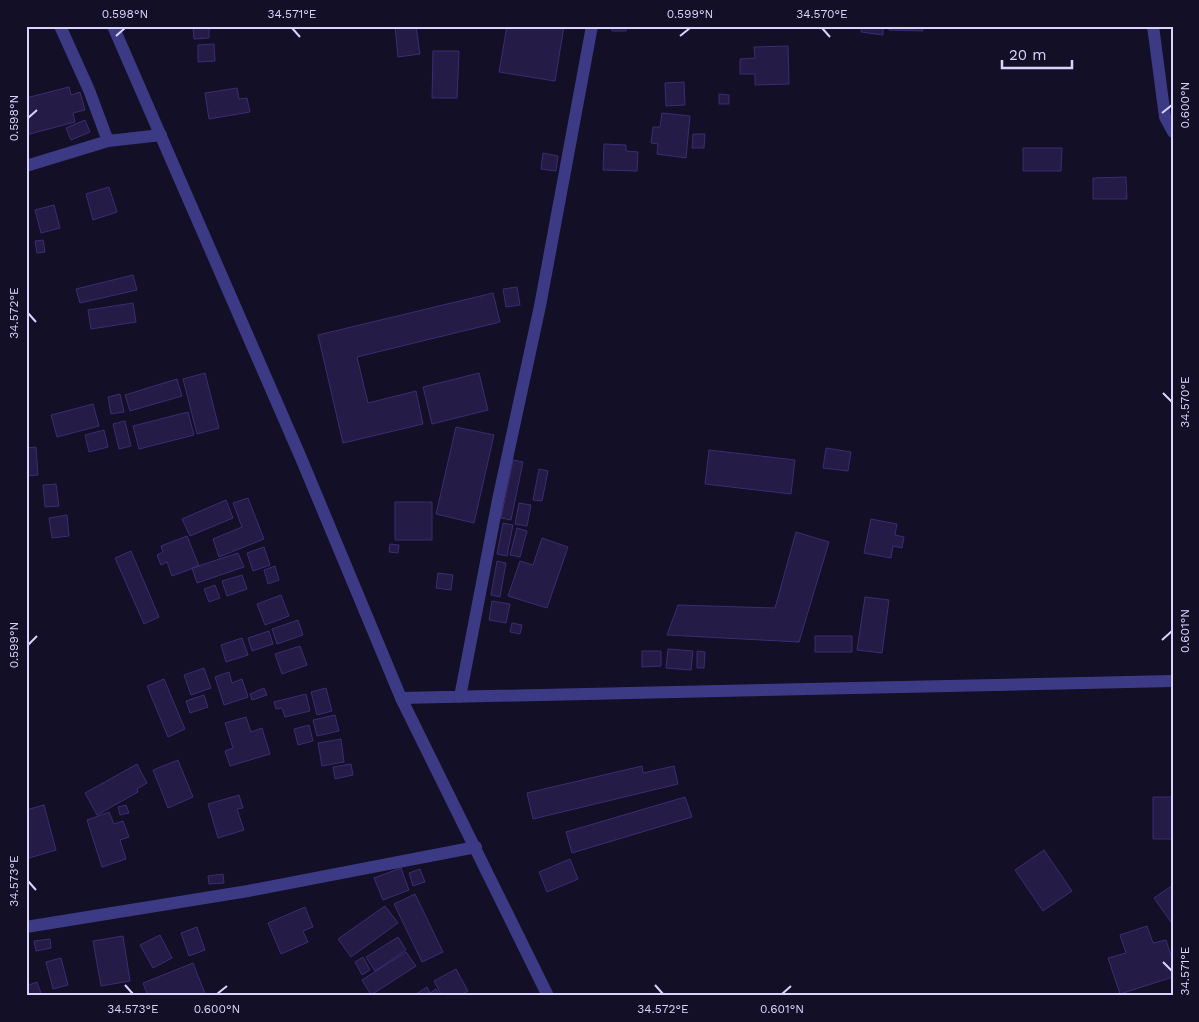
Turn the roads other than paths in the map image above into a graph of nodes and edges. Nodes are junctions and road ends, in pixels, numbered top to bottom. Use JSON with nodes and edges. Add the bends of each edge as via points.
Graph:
{"nodes":[{"id":1,"x":60,"y":26,"type":"edge"},
{"id":2,"x":113,"y":26,"type":"edge"},
{"id":3,"x":592,"y":26,"type":"edge"},
{"id":4,"x":1153,"y":26,"type":"edge"},
{"id":5,"x":1173,"y":132,"type":"edge"},
{"id":6,"x":161,"y":134,"type":"junction"},
{"id":7,"x":108,"y":141,"type":"junction"},
{"id":8,"x":26,"y":166,"type":"edge"},
{"id":9,"x":1173,"y":681,"type":"edge"},
{"id":10,"x":460,"y":696,"type":"junction"},
{"id":11,"x":401,"y":698,"type":"junction"},
{"id":12,"x":476,"y":847,"type":"junction"},
{"id":13,"x":26,"y":927,"type":"edge"},
{"id":14,"x":548,"y":996,"type":"edge"}],
"edges":[{"from":1,"to":7,"type":"street"},
{"from":2,"to":6,"type":"street"},
{"from":3,"to":10,"type":"street","via":[[540,306]]},
{"from":4,"to":5,"type":"street","via":[[1165,117]]},
{"from":6,"to":7,"type":"street"},
{"from":6,"to":11,"type":"street"},
{"from":7,"to":8,"type":"street"},
{"from":9,"to":10,"type":"street"},
{"from":10,"to":11,"type":"street"},
{"from":11,"to":12,"type":"street"},
{"from":12,"to":13,"type":"street","via":[[248,891]]},
{"from":12,"to":14,"type":"street"}]}
